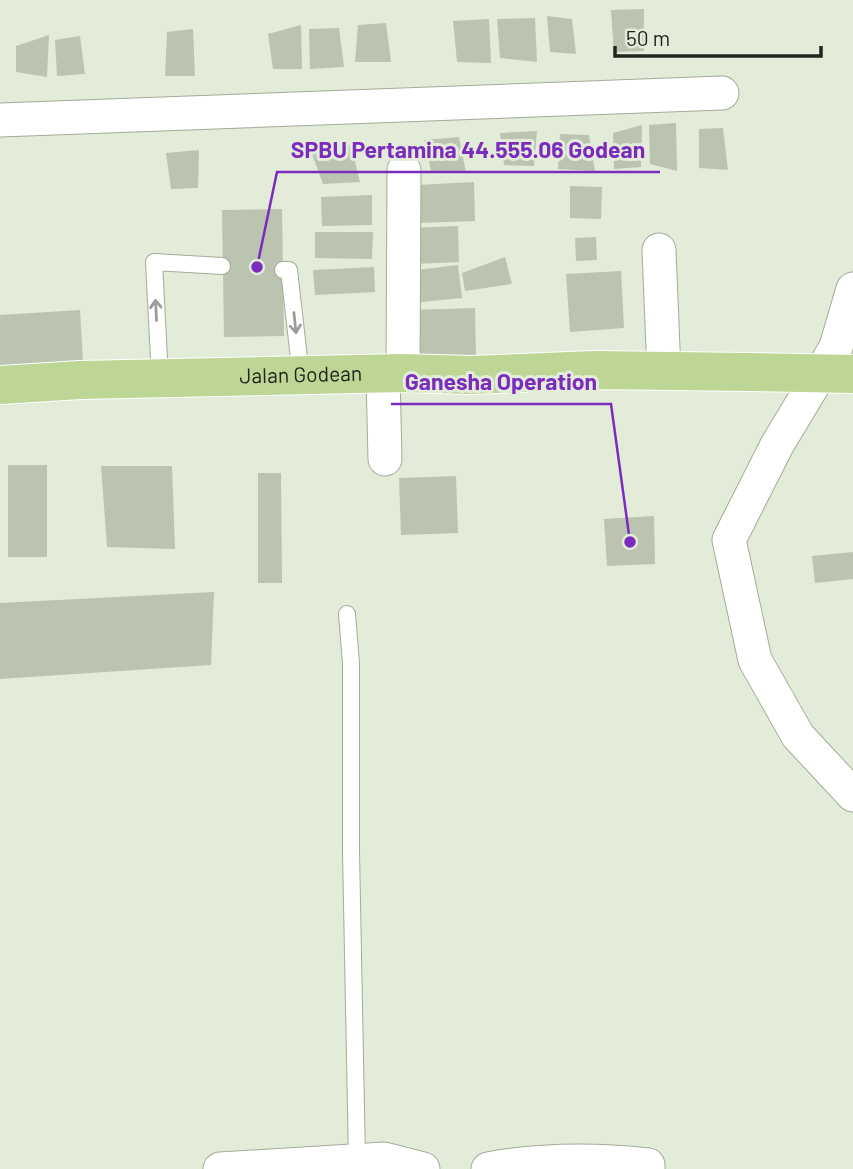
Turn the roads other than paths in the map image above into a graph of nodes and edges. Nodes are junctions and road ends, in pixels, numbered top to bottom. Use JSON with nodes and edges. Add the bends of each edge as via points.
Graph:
{"nodes":[{"id":1,"x":722,"y":93,"type":"dead end"},
{"id":2,"x":0,"y":120,"type":"edge"},
{"id":3,"x":404,"y":170,"type":"dead end"},
{"id":4,"x":659,"y":250,"type":"dead end"},
{"id":5,"x":222,"y":266,"type":"dead end"},
{"id":6,"x":283,"y":270,"type":"dead end"},
{"id":7,"x":853,"y":289,"type":"edge"},
{"id":8,"x":664,"y":373,"type":"junction"},
{"id":9,"x":393,"y":374,"type":"junction"},
{"id":10,"x":853,"y":374,"type":"edge"},
{"id":11,"x":301,"y":376,"type":"junction"},
{"id":12,"x":160,"y":378,"type":"junction"},
{"id":13,"x":0,"y":385,"type":"edge"},
{"id":14,"x":384,"y":459,"type":"dead end"},
{"id":15,"x":347,"y":614,"type":"dead end"},
{"id":16,"x":853,"y":795,"type":"edge"},
{"id":17,"x":357,"y":1161,"type":"junction"},
{"id":18,"x":220,"y":1169,"type":"edge"},
{"id":19,"x":423,"y":1169,"type":"edge"},
{"id":20,"x":488,"y":1169,"type":"edge"},
{"id":21,"x":649,"y":1169,"type":"edge"}],
"edges":[{"from":1,"to":2,"type":"street"},
{"from":3,"to":9,"type":"street"},
{"from":4,"to":8,"type":"street"},
{"from":12,"to":5,"type":"lane","one_way":true,"via":[[154,262]]},
{"from":6,"to":11,"type":"lane","one_way":true,"via":[[289,270]]},
{"from":7,"to":16,"type":"street","via":[[836,347],[777,445],[729,540],[755,660],[798,736]]},
{"from":8,"to":9,"type":"main road","name":"Jalan Godean"},
{"from":8,"to":10,"type":"main road","name":"Jalan Godean","bridge":true},
{"from":9,"to":11,"type":"main road","name":"Jalan Godean"},
{"from":9,"to":14,"type":"street"},
{"from":11,"to":12,"type":"main road","name":"Jalan Godean"},
{"from":12,"to":13,"type":"main road","name":"Jalan Godean"},
{"from":15,"to":17,"type":"lane"},
{"from":17,"to":18,"type":"street"},
{"from":17,"to":19,"type":"street","via":[[384,1159]]},
{"from":20,"to":21,"type":"street","via":[[559,1160],[648,1164]]}]}
